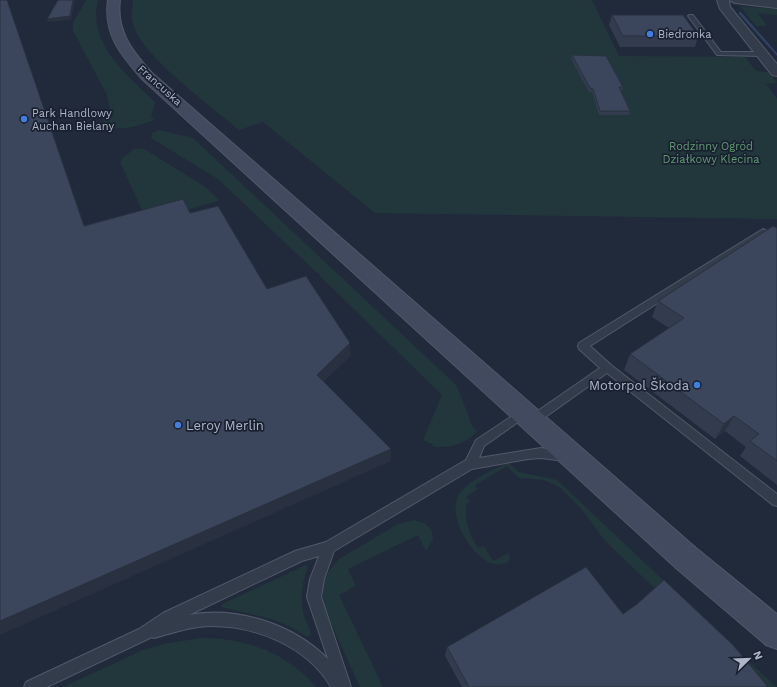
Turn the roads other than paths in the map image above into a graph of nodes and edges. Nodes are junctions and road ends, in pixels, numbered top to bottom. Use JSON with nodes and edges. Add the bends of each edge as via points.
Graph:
{"nodes":[{"id":1,"x":723,"y":0,"type":"edge"},
{"id":2,"x":736,"y":0,"type":"edge"},
{"id":3,"x":113,"y":4,"type":"edge"},
{"id":4,"x":777,"y":4,"type":"edge"},
{"id":5,"x":691,"y":16,"type":"dead end"},
{"id":6,"x":762,"y":54,"type":"junction"},
{"id":7,"x":777,"y":72,"type":"edge"},
{"id":8,"x":777,"y":239,"type":"edge"},
{"id":9,"x":607,"y":368,"type":"junction"},
{"id":10,"x":529,"y":416,"type":"junction"},
{"id":11,"x":574,"y":458,"type":"junction"},
{"id":12,"x":470,"y":464,"type":"junction"},
{"id":13,"x":777,"y":501,"type":"edge"},
{"id":14,"x":329,"y":548,"type":"junction"},
{"id":15,"x":144,"y":634,"type":"junction"},
{"id":16,"x":777,"y":634,"type":"edge"},
{"id":17,"x":31,"y":687,"type":"edge"},
{"id":18,"x":339,"y":687,"type":"edge"},
{"id":19,"x":344,"y":687,"type":"edge"}],
"edges":[{"from":1,"to":6,"type":"street","via":[[724,7]]},
{"from":2,"to":4,"type":"street"},
{"from":3,"to":10,"type":"main road","name":"Francuska","via":[[113,22],[118,37],[136,64]]},
{"from":5,"to":6,"type":"lane","via":[[719,54]]},
{"from":6,"to":7,"type":"street"},
{"from":8,"to":9,"type":"lane","via":[[763,232],[583,346]]},
{"from":9,"to":10,"type":"lane"},
{"from":9,"to":13,"type":"lane"},
{"from":10,"to":11,"type":"main road","name":"Francuska"},
{"from":10,"to":12,"type":"lane","via":[[480,443]]},
{"from":11,"to":12,"type":"lane","via":[[541,453]]},
{"from":11,"to":16,"type":"main road","name":"Francuska","via":[[686,558]]},
{"from":12,"to":14,"type":"lane"},
{"from":14,"to":15,"type":"lane","via":[[300,555],[168,618]]},
{"from":14,"to":19,"type":"lane","via":[[317,578],[314,596]]},
{"from":15,"to":17,"type":"lane"},
{"from":15,"to":18,"type":"lane","via":[[209,619],[240,621],[267,628],[308,651],[328,669]]}]}
